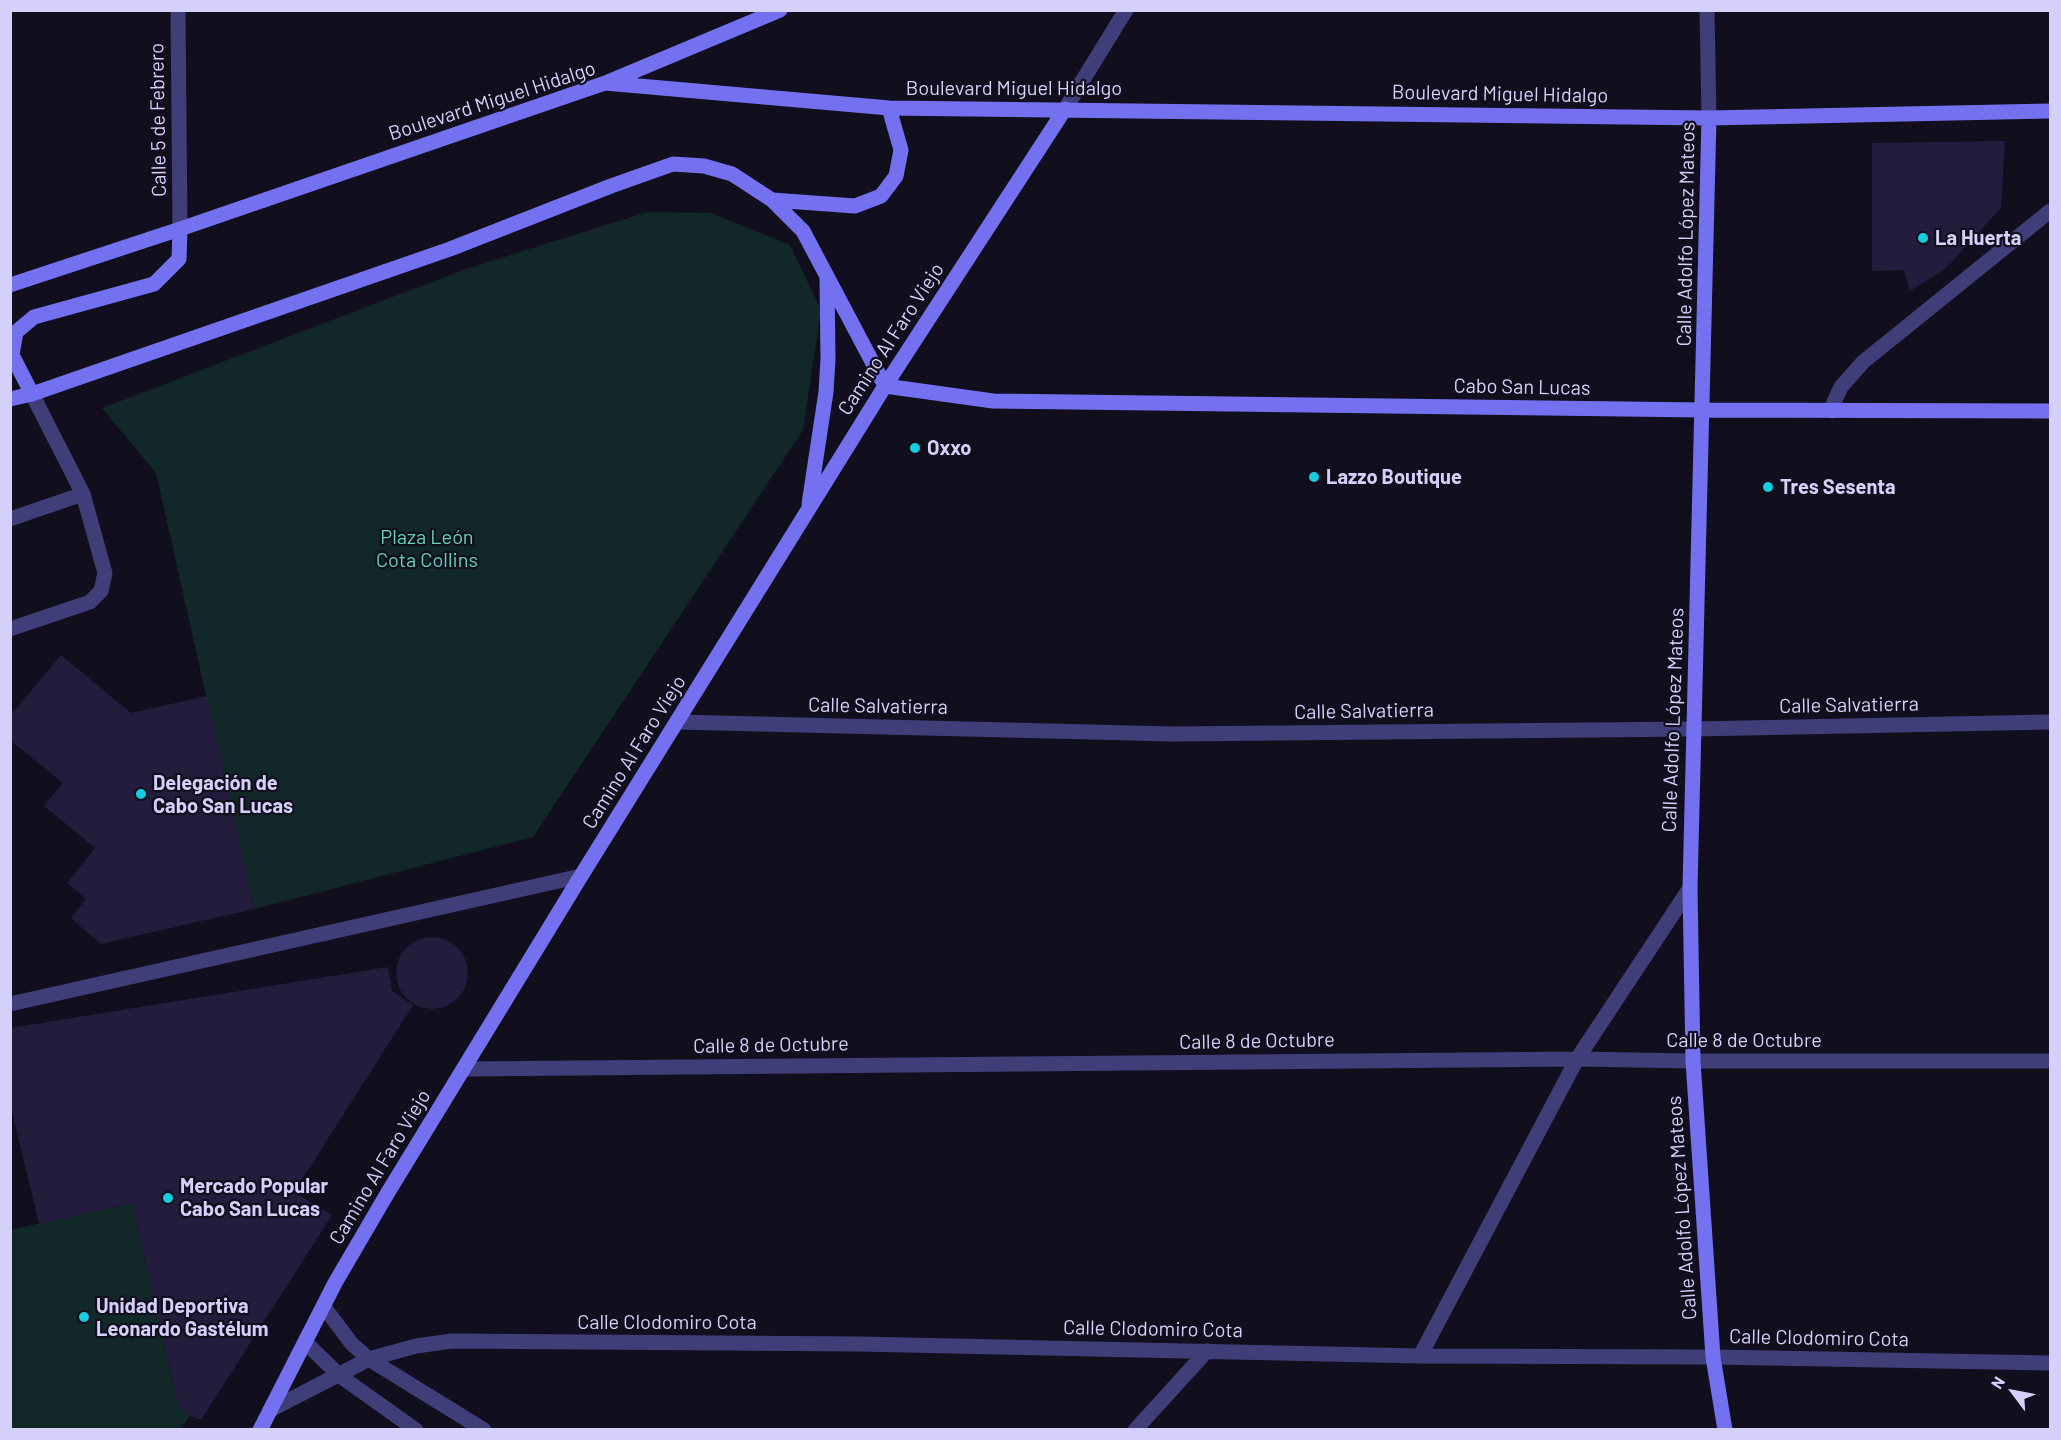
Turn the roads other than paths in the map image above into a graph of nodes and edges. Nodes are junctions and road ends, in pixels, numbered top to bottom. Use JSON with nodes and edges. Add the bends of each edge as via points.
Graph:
{"nodes":[{"id":1,"x":178,"y":10,"type":"edge"},
{"id":2,"x":780,"y":10,"type":"edge"},
{"id":3,"x":1126,"y":10,"type":"edge"},
{"id":4,"x":1707,"y":10,"type":"edge"},
{"id":5,"x":605,"y":83,"type":"junction"},
{"id":6,"x":889,"y":108,"type":"junction"},
{"id":7,"x":1065,"y":109,"type":"junction"},
{"id":8,"x":2050,"y":111,"type":"edge"},
{"id":9,"x":1709,"y":118,"type":"junction"},
{"id":10,"x":772,"y":200,"type":"junction"},
{"id":11,"x":2050,"y":211,"type":"edge"},
{"id":12,"x":180,"y":229,"type":"junction"},
{"id":13,"x":827,"y":274,"type":"junction"},
{"id":14,"x":10,"y":285,"type":"edge"},
{"id":15,"x":885,"y":386,"type":"junction"},
{"id":16,"x":32,"y":394,"type":"junction"},
{"id":17,"x":10,"y":399,"type":"edge"},
{"id":18,"x":1703,"y":410,"type":"junction"},
{"id":19,"x":1832,"y":411,"type":"junction"},
{"id":20,"x":2050,"y":411,"type":"edge"},
{"id":21,"x":83,"y":494,"type":"junction"},
{"id":22,"x":808,"y":510,"type":"junction"},
{"id":23,"x":10,"y":519,"type":"edge"},
{"id":24,"x":10,"y":629,"type":"edge"},
{"id":25,"x":677,"y":722,"type":"junction"},
{"id":26,"x":2050,"y":722,"type":"edge"},
{"id":27,"x":1694,"y":729,"type":"junction"},
{"id":28,"x":581,"y":876,"type":"junction"},
{"id":29,"x":1690,"y":888,"type":"junction"},
{"id":30,"x":10,"y":1004,"type":"edge"},
{"id":31,"x":1577,"y":1059,"type":"junction"},
{"id":32,"x":1693,"y":1061,"type":"junction"},
{"id":33,"x":2050,"y":1061,"type":"edge"},
{"id":34,"x":465,"y":1069,"type":"junction"},
{"id":35,"x":324,"y":1307,"type":"junction"},
{"id":36,"x":305,"y":1342,"type":"junction"},
{"id":37,"x":1207,"y":1351,"type":"junction"},
{"id":38,"x":1420,"y":1356,"type":"junction"},
{"id":39,"x":1713,"y":1357,"type":"junction"},
{"id":40,"x":369,"y":1359,"type":"junction"},
{"id":41,"x":2050,"y":1363,"type":"edge"},
{"id":42,"x":340,"y":1376,"type":"junction"},
{"id":43,"x":270,"y":1410,"type":"junction"},
{"id":44,"x":260,"y":1430,"type":"edge"},
{"id":45,"x":416,"y":1430,"type":"edge"},
{"id":46,"x":484,"y":1430,"type":"edge"},
{"id":47,"x":1134,"y":1430,"type":"edge"},
{"id":48,"x":1725,"y":1430,"type":"edge"}],
"edges":[{"from":1,"to":12,"type":"street","name":"Calle 5 de Febrero"},
{"from":2,"to":5,"type":"main road"},
{"from":3,"to":7,"type":"street"},
{"from":4,"to":9,"type":"street","name":"Calle Adolfo López Mateos"},
{"from":5,"to":6,"type":"main road","name":"Boulevard Miguel Hidalgo"},
{"from":5,"to":12,"type":"main road","name":"Boulevard Miguel Hidalgo"},
{"from":6,"to":7,"type":"main road","name":"Boulevard Miguel Hidalgo"},
{"from":6,"to":10,"type":"main road","via":[[901,150],[896,176],[881,196],[855,206]]},
{"from":7,"to":9,"type":"main road","name":"Boulevard Miguel Hidalgo"},
{"from":7,"to":15,"type":"main road","name":"Camino Al Faro Viejo"},
{"from":8,"to":9,"type":"main road","name":"Boulevard Miguel Hidalgo"},
{"from":9,"to":18,"type":"main road","name":"Calle Adolfo López Mateos"},
{"from":10,"to":13,"type":"main road","via":[[803,231]]},
{"from":10,"to":16,"type":"main road","via":[[732,174],[704,166],[673,164],[450,249]]},
{"from":11,"to":19,"type":"street","via":[[1863,362],[1841,387]]},
{"from":12,"to":14,"type":"main road","name":"Boulevard Miguel Hidalgo"},
{"from":12,"to":16,"type":"main road","via":[[179,258],[154,284],[34,317],[16,332],[12,355]]},
{"from":13,"to":15,"type":"main road"},
{"from":13,"to":22,"type":"main road","via":[[826,392]]},
{"from":15,"to":18,"type":"main road","name":"Cabo San Lucas","via":[[993,401]]},
{"from":15,"to":22,"type":"main road","name":"Camino Al Faro Viejo"},
{"from":16,"to":17,"type":"main road"},
{"from":16,"to":21,"type":"street"},
{"from":18,"to":19,"type":"main road","name":"Cabo San Lucas"},
{"from":18,"to":27,"type":"main road","name":"Calle Adolfo López Mateos"},
{"from":19,"to":20,"type":"main road","name":"Cabo San Lucas"},
{"from":21,"to":23,"type":"street"},
{"from":21,"to":24,"type":"street","via":[[105,573],[101,591],[90,602]]},
{"from":22,"to":25,"type":"main road","name":"Camino Al Faro Viejo"},
{"from":25,"to":27,"type":"street","name":"Calle Salvatierra","via":[[1173,734]]},
{"from":25,"to":28,"type":"main road","name":"Camino Al Faro Viejo"},
{"from":26,"to":27,"type":"street","name":"Calle Salvatierra"},
{"from":27,"to":29,"type":"main road","name":"Calle Adolfo López Mateos"},
{"from":28,"to":30,"type":"street"},
{"from":28,"to":34,"type":"main road","name":"Camino Al Faro Viejo"},
{"from":29,"to":31,"type":"street"},
{"from":29,"to":32,"type":"main road","name":"Calle Adolfo López Mateos"},
{"from":31,"to":32,"type":"street","name":"Calle 8 de Octubre"},
{"from":31,"to":34,"type":"street","name":"Calle 8 de Octubre"},
{"from":31,"to":38,"type":"street"},
{"from":32,"to":33,"type":"street","name":"Calle 8 de Octubre"},
{"from":32,"to":39,"type":"main road","name":"Calle Adolfo López Mateos"},
{"from":34,"to":35,"type":"main road","name":"Camino Al Faro Viejo","via":[[387,1194]]},
{"from":35,"to":36,"type":"main road","name":"Camino Al Faro Viejo"},
{"from":35,"to":40,"type":"street","via":[[352,1344]]},
{"from":36,"to":42,"type":"street"},
{"from":36,"to":43,"type":"main road","name":"Camino Al Faro Viejo"},
{"from":37,"to":38,"type":"street","name":"Calle Clodomiro Cota"},
{"from":37,"to":40,"type":"street","name":"Calle Clodomiro Cota","via":[[452,1341]]},
{"from":37,"to":47,"type":"street"},
{"from":38,"to":39,"type":"street","name":"Calle Clodomiro Cota"},
{"from":39,"to":41,"type":"street","name":"Calle Clodomiro Cota"},
{"from":39,"to":48,"type":"main road","name":"Calle Adolfo López Mateos"},
{"from":40,"to":42,"type":"street","name":"Calle Clodomiro Cota"},
{"from":40,"to":46,"type":"street"},
{"from":42,"to":43,"type":"street","name":"Calle Clodomiro Cota"},
{"from":42,"to":45,"type":"street"},
{"from":43,"to":44,"type":"main road","name":"Camino Al Faro Viejo"}]}
